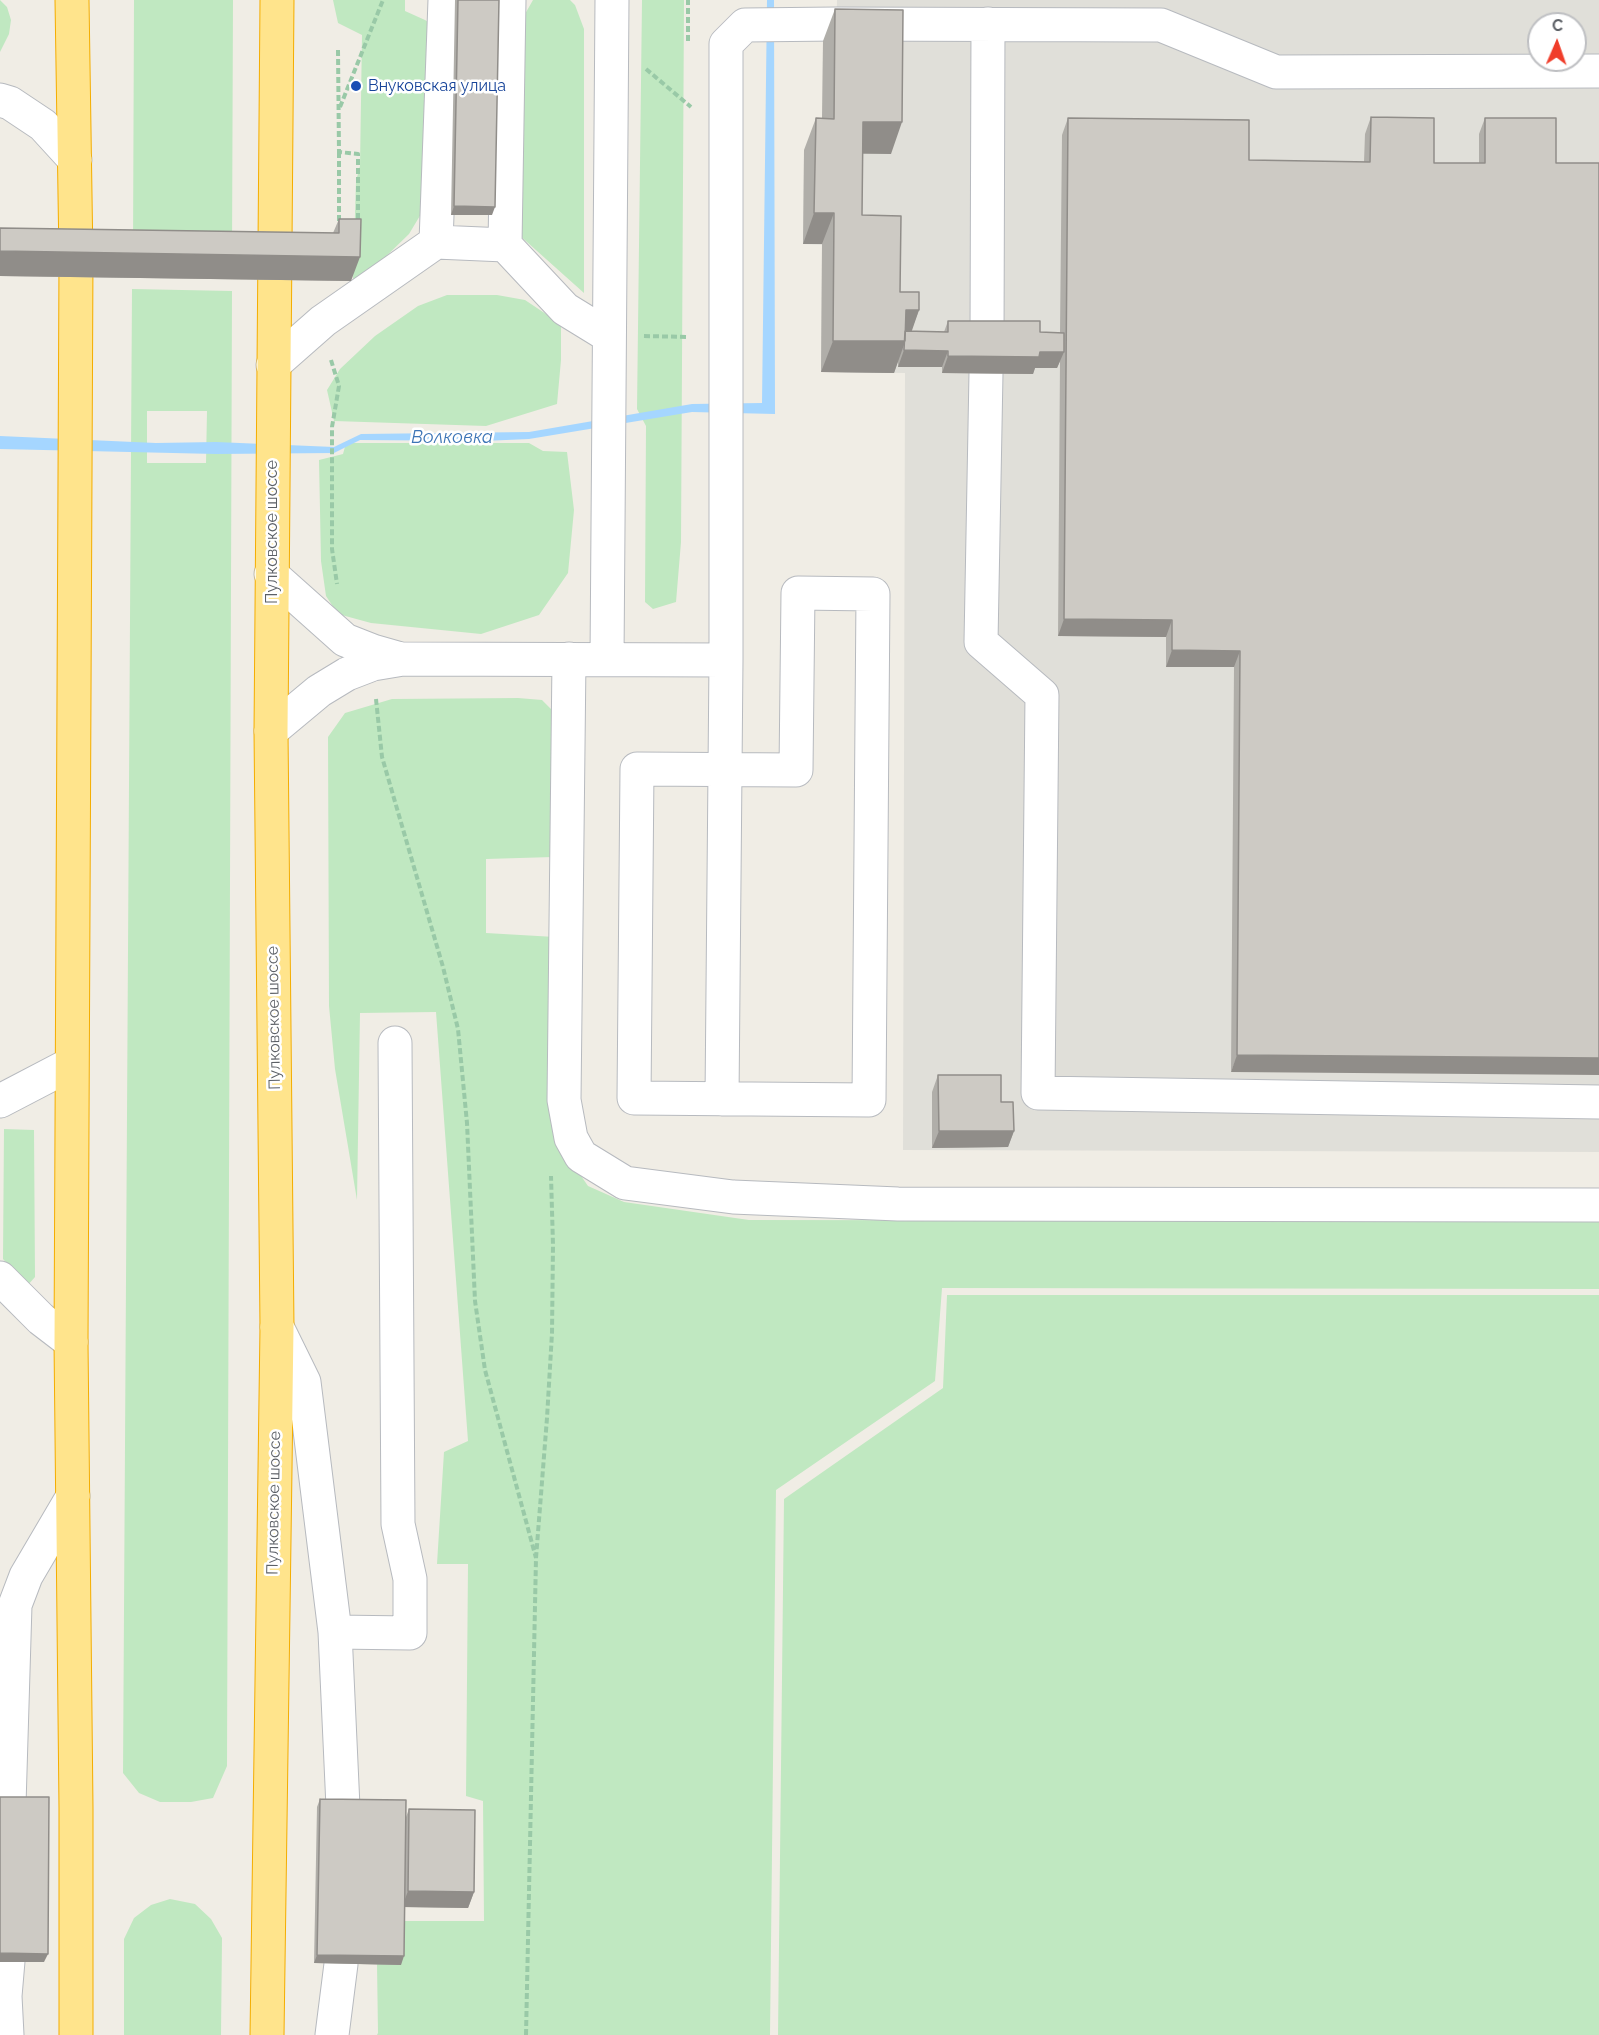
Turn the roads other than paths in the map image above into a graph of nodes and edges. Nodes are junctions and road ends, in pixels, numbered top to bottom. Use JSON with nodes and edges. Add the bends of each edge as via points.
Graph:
{"nodes":[{"id":1,"x":72,"y":0,"type":"edge"},
{"id":2,"x":277,"y":0,"type":"edge"},
{"id":3,"x":444,"y":0,"type":"edge"},
{"id":4,"x":509,"y":0,"type":"edge"},
{"id":5,"x":612,"y":0,"type":"edge"},
{"id":6,"x":988,"y":24,"type":"junction"},
{"id":7,"x":1599,"y":71,"type":"edge"},
{"id":8,"x":0,"y":100,"type":"edge"},
{"id":9,"x":75,"y":160,"type":"junction"},
{"id":10,"x":436,"y":243,"type":"junction"},
{"id":11,"x":505,"y":245,"type":"junction"},
{"id":12,"x":609,"y":336,"type":"junction"},
{"id":13,"x":987,"y":338,"type":"edge"},
{"id":14,"x":273,"y":365,"type":"junction"},
{"id":15,"x":986,"y":373,"type":"edge"},
{"id":16,"x":271,"y":574,"type":"junction"},
{"id":17,"x":569,"y":659,"type":"junction"},
{"id":18,"x":607,"y":659,"type":"junction"},
{"id":19,"x":726,"y":660,"type":"junction"},
{"id":20,"x":388,"y":661,"type":"junction"},
{"id":21,"x":271,"y":732,"type":"junction"},
{"id":22,"x":725,"y":770,"type":"junction"},
{"id":23,"x":395,"y":1043,"type":"dead end"},
{"id":24,"x":71,"y":1064,"type":"junction"},
{"id":25,"x":722,"y":1099,"type":"junction"},
{"id":26,"x":0,"y":1101,"type":"edge"},
{"id":27,"x":1599,"y":1102,"type":"edge"},
{"id":28,"x":1599,"y":1205,"type":"edge"},
{"id":29,"x":0,"y":1278,"type":"edge"},
{"id":30,"x":277,"y":1328,"type":"junction"},
{"id":31,"x":71,"y":1342,"type":"junction"},
{"id":32,"x":74,"y":1496,"type":"junction"},
{"id":33,"x":335,"y":1632,"type":"junction"},
{"id":34,"x":9,"y":1806,"type":"edge"},
{"id":35,"x":343,"y":1807,"type":"edge"},
{"id":36,"x":8,"y":1961,"type":"edge"},
{"id":37,"x":341,"y":1964,"type":"edge"},
{"id":38,"x":7,"y":2035,"type":"edge"},
{"id":39,"x":76,"y":2035,"type":"edge"},
{"id":40,"x":267,"y":2035,"type":"edge"},
{"id":41,"x":332,"y":2035,"type":"edge"}],
"edges":[{"from":1,"to":9,"type":"highway"},
{"from":2,"to":14,"type":"highway","name":"Пулковское шоссе"},
{"from":3,"to":10,"type":"street"},
{"from":4,"to":11,"type":"street"},
{"from":5,"to":12,"type":"street"},
{"from":6,"to":7,"type":"street","via":[[1161,25],[1276,72]]},
{"from":6,"to":13,"type":"street"},
{"from":6,"to":19,"type":"street","via":[[745,25],[726,44]]},
{"from":8,"to":9,"type":"street","via":[[43,125]]},
{"from":9,"to":24,"type":"highway"},
{"from":10,"to":11,"type":"street"},
{"from":10,"to":14,"type":"street","via":[[323,321]]},
{"from":11,"to":12,"type":"street","via":[[565,309]]},
{"from":12,"to":18,"type":"street"},
{"from":14,"to":16,"type":"highway","name":"Пулковское шоссе"},
{"from":15,"to":27,"type":"street","via":[[981,642],[1042,695],[1038,1093]]},
{"from":16,"to":20,"type":"street","via":[[345,640]]},
{"from":16,"to":21,"type":"highway","name":"Пулковское шоссе"},
{"from":17,"to":18,"type":"street"},
{"from":17,"to":20,"type":"street"},
{"from":17,"to":28,"type":"street","via":[[564,1100],[571,1138],[581,1156],[626,1183],[733,1197],[898,1204]]},
{"from":18,"to":19,"type":"street"},
{"from":19,"to":22,"type":"street"},
{"from":20,"to":21,"type":"street","via":[[347,674],[319,691]]},
{"from":21,"to":30,"type":"highway","name":"Пулковское шоссе"},
{"from":22,"to":25,"type":"street"},
{"from":22,"to":25,"type":"street","via":[[636,769],[634,1098]]},
{"from":22,"to":25,"type":"street","via":[[796,770],[798,593],[873,594],[869,1101]]},
{"from":23,"to":33,"type":"street","via":[[398,1524],[410,1579],[410,1634]]},
{"from":24,"to":26,"type":"street"},
{"from":24,"to":31,"type":"highway"},
{"from":29,"to":31,"type":"street","via":[[41,1319]]},
{"from":30,"to":33,"type":"street","via":[[304,1382]]},
{"from":30,"to":40,"type":"highway","name":"Пулковское шоссе"},
{"from":31,"to":32,"type":"highway"},
{"from":32,"to":34,"type":"street","via":[[26,1576],[15,1605]]},
{"from":32,"to":39,"type":"highway"},
{"from":33,"to":35,"type":"street"},
{"from":36,"to":38,"type":"street"},
{"from":37,"to":41,"type":"street"}]}
